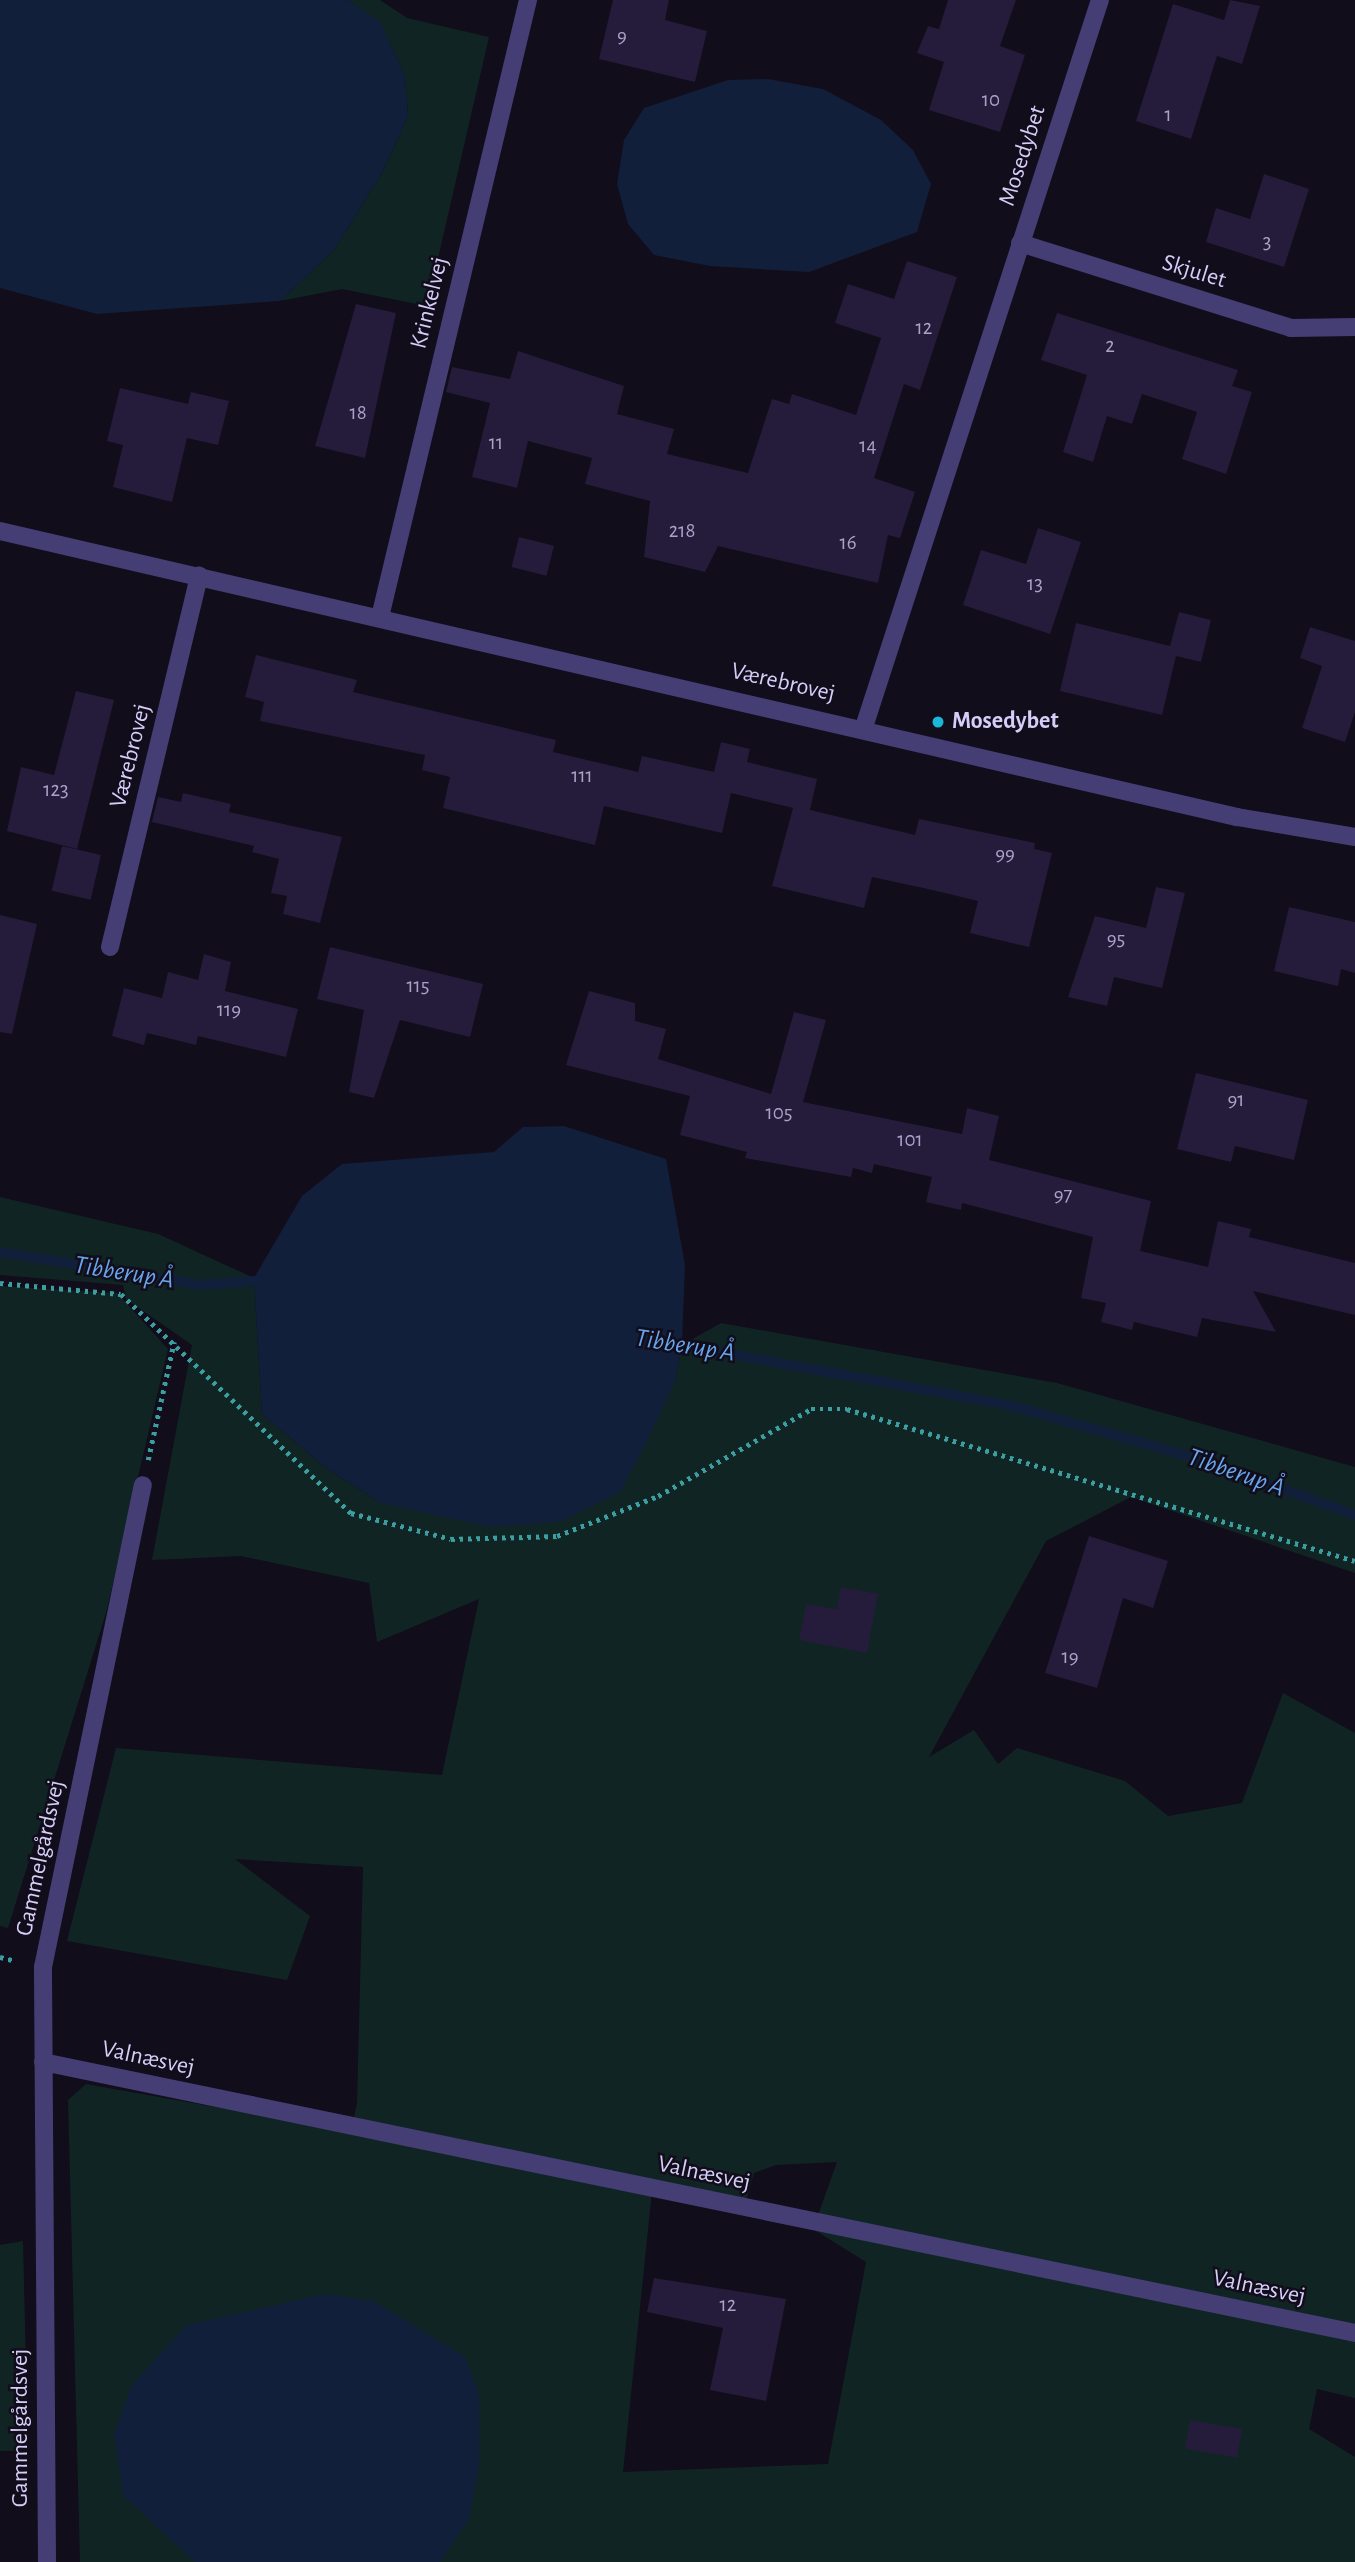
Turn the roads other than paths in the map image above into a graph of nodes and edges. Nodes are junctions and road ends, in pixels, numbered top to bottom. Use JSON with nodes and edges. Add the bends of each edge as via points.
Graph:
{"nodes":[{"id":1,"x":528,"y":0,"type":"edge"},
{"id":2,"x":1100,"y":0,"type":"edge"},
{"id":3,"x":1020,"y":243,"type":"junction"},
{"id":4,"x":1355,"y":327,"type":"edge"},
{"id":5,"x":0,"y":531,"type":"edge"},
{"id":6,"x":199,"y":576,"type":"junction"},
{"id":7,"x":380,"y":617,"type":"junction"},
{"id":8,"x":864,"y":727,"type":"junction"},
{"id":9,"x":1355,"y":837,"type":"edge"},
{"id":10,"x":110,"y":947,"type":"dead end"},
{"id":11,"x":143,"y":1485,"type":"road end"},
{"id":12,"x":43,"y":2062,"type":"junction"},
{"id":13,"x":1355,"y":2333,"type":"edge"},
{"id":14,"x":47,"y":2562,"type":"edge"}],
"edges":[{"from":1,"to":7,"type":"street","name":"Krinkelvej"},
{"from":2,"to":3,"type":"street","name":"Mosedybet"},
{"from":3,"to":4,"type":"street","name":"Skjulet","via":[[1291,328]]},
{"from":3,"to":8,"type":"street","name":"Mosedybet"},
{"from":5,"to":6,"type":"street","name":"Værebrovej"},
{"from":6,"to":7,"type":"street","name":"Værebrovej"},
{"from":6,"to":10,"type":"street","name":"Værebrovej"},
{"from":7,"to":8,"type":"street","name":"Værebrovej"},
{"from":8,"to":9,"type":"street","name":"Værebrovej","via":[[1237,817]]},
{"from":11,"to":12,"type":"street","name":"Gammelgårdsvej","via":[[43,1967]]},
{"from":12,"to":13,"type":"street","name":"Valnæsvej"},
{"from":12,"to":14,"type":"street","name":"Gammelgårdsvej"}]}
